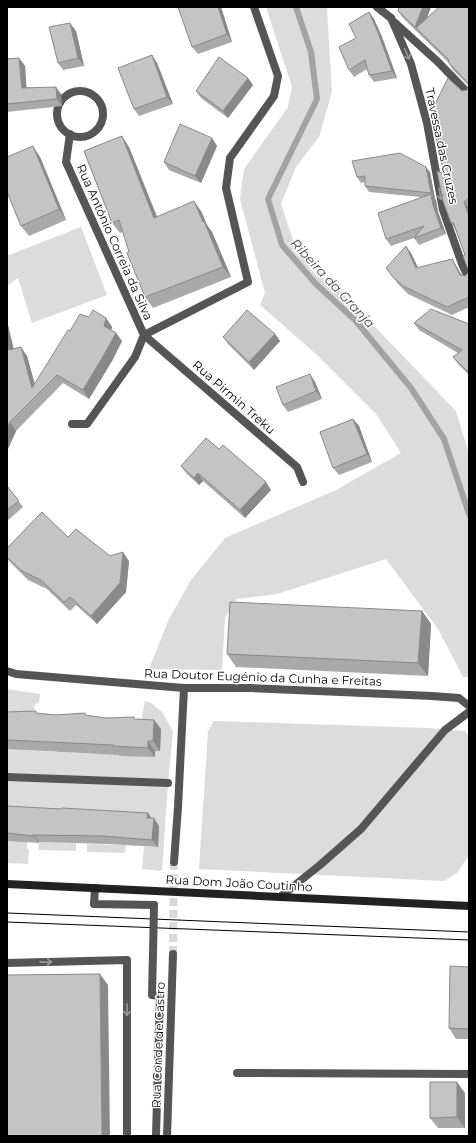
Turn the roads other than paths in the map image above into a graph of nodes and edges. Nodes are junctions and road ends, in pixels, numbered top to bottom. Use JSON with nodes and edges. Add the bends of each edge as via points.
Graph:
{"nodes":[{"id":1,"x":254,"y":7,"type":"edge"},
{"id":2,"x":377,"y":7,"type":"edge"},
{"id":3,"x":391,"y":18,"type":"junction"},
{"id":4,"x":469,"y":94,"type":"edge"},
{"id":5,"x":70,"y":134,"type":"junction"},
{"id":6,"x":469,"y":278,"type":"edge"},
{"id":7,"x":144,"y":335,"type":"junction"},
{"id":8,"x":72,"y":424,"type":"dead end"},
{"id":9,"x":303,"y":482,"type":"dead end"},
{"id":10,"x":7,"y":671,"type":"edge"},
{"id":11,"x":184,"y":688,"type":"junction"},
{"id":12,"x":469,"y":706,"type":"edge"},
{"id":13,"x":469,"y":712,"type":"edge"},
{"id":14,"x":7,"y":777,"type":"edge"},
{"id":15,"x":168,"y":783,"type":"dead end"},
{"id":16,"x":174,"y":862,"type":"tunnel mouth"},
{"id":17,"x":7,"y":884,"type":"edge"},
{"id":18,"x":95,"y":888,"type":"junction"},
{"id":19,"x":280,"y":897,"type":"junction"},
{"id":20,"x":469,"y":906,"type":"edge"},
{"id":21,"x":173,"y":954,"type":"tunnel mouth"},
{"id":22,"x":7,"y":963,"type":"edge"},
{"id":23,"x":237,"y":1073,"type":"dead end"},
{"id":24,"x":469,"y":1074,"type":"edge"},
{"id":25,"x":127,"y":1136,"type":"edge"},
{"id":26,"x":156,"y":1136,"type":"edge"},
{"id":27,"x":168,"y":1136,"type":"edge"}],
"edges":[{"from":1,"to":7,"type":"street","via":[[278,76],[274,96],[230,158],[226,188],[248,282]]},
{"from":2,"to":3,"type":"street"},
{"from":3,"to":4,"type":"street"},
{"from":3,"to":6,"type":"street","name":"Travessa das Cruzes","one_way":true,"via":[[411,64],[427,122],[443,210]]},
{"from":5,"to":5,"type":"street","via":[[84,137],[97,130],[101,124],[101,103],[91,93],[75,91],[68,94],[58,107],[59,123],[63,130]]},
{"from":5,"to":7,"type":"street","name":"Rua António Correia da Silva","via":[[66,162]]},
{"from":7,"to":8,"type":"street","via":[[135,357],[87,424]]},
{"from":7,"to":9,"type":"street","name":"Rua Pirmin Treku","via":[[297,467]]},
{"from":10,"to":11,"type":"street","name":"Rua Doutor Eugénio da Cunha e Freitas","via":[[16,674]]},
{"from":11,"to":12,"type":"street","name":"Rua Doutor Eugénio da Cunha e Freitas","via":[[251,688],[432,696],[459,698]]},
{"from":11,"to":16,"type":"street"},
{"from":13,"to":19,"type":"street","via":[[445,730],[361,829]]},
{"from":14,"to":15,"type":"street"},
{"from":17,"to":18,"type":"main road","name":"Rua Dom João Coutinho"},
{"from":18,"to":19,"type":"main road","name":"Rua Dom João Coutinho"},
{"from":18,"to":26,"type":"street","bridge":true,"via":[[94,904],[154,905],[152,995],[160,996]]},
{"from":19,"to":20,"type":"main road","name":"Rua Dom João Coutinho"},
{"from":21,"to":27,"type":"street","name":"Rua Conde de Castro"},
{"from":22,"to":25,"type":"street","one_way":true,"via":[[127,960]]},
{"from":23,"to":24,"type":"street"}]}
